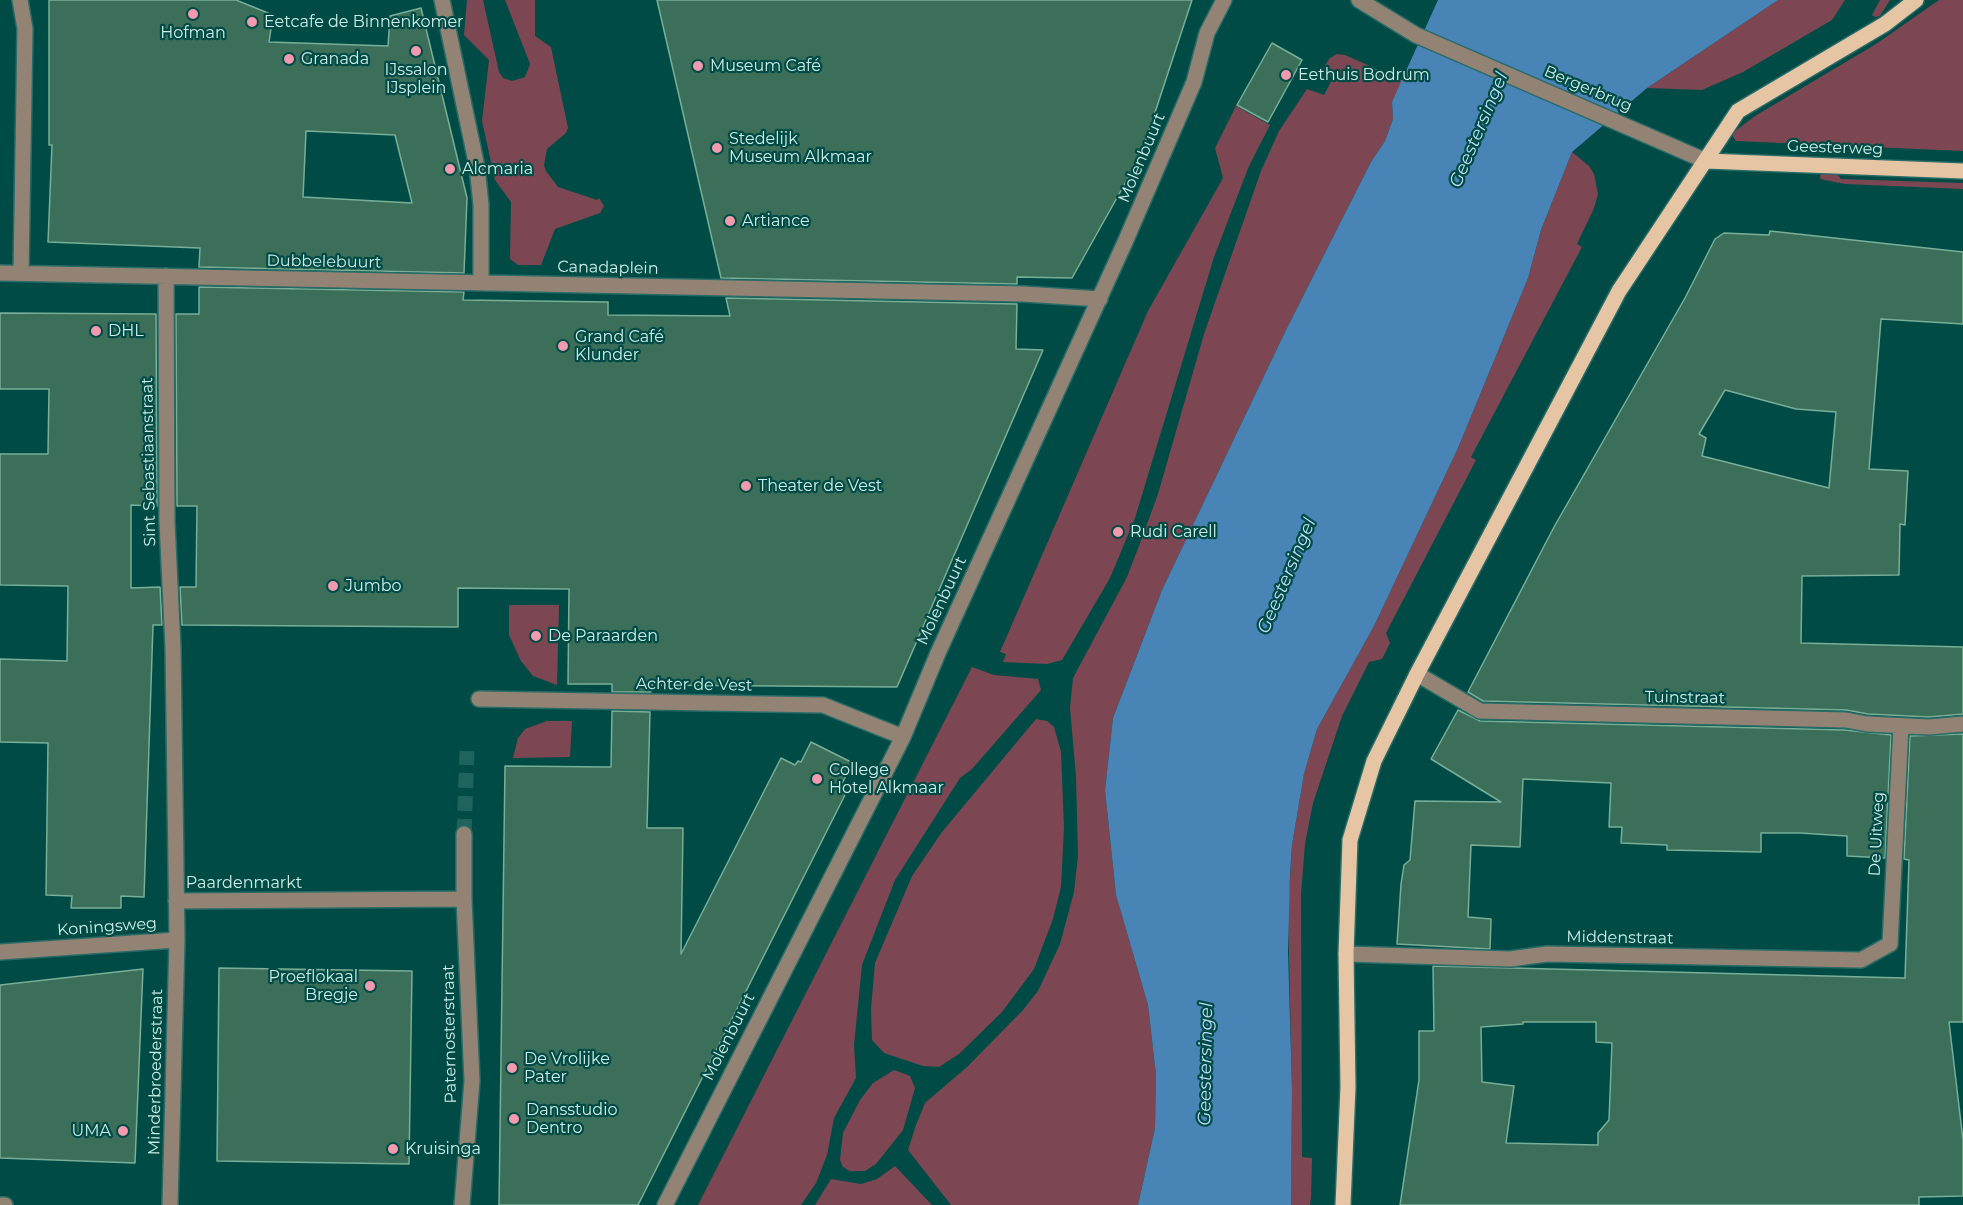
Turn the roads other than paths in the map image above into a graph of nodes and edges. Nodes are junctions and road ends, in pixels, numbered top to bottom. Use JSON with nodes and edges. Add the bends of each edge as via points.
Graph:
{"nodes":[{"id":1,"x":20,"y":0,"type":"edge"},
{"id":2,"x":441,"y":0,"type":"edge"},
{"id":3,"x":1224,"y":0,"type":"edge"},
{"id":4,"x":1360,"y":0,"type":"edge"},
{"id":5,"x":1916,"y":0,"type":"edge"},
{"id":6,"x":1706,"y":161,"type":"junction"},
{"id":7,"x":1963,"y":171,"type":"edge"},
{"id":8,"x":0,"y":273,"type":"edge"},
{"id":9,"x":21,"y":273,"type":"junction"},
{"id":10,"x":166,"y":276,"type":"junction"},
{"id":11,"x":481,"y":283,"type":"junction"},
{"id":12,"x":1100,"y":299,"type":"junction"},
{"id":13,"x":173,"y":648,"type":"joint"},
{"id":14,"x":1416,"y":674,"type":"junction"},
{"id":15,"x":479,"y":699,"type":"dead end"},
{"id":16,"x":1963,"y":724,"type":"edge"},
{"id":17,"x":1901,"y":726,"type":"junction"},
{"id":18,"x":903,"y":737,"type":"junction"},
{"id":19,"x":464,"y":834,"type":"tunnel mouth"},
{"id":20,"x":464,"y":899,"type":"junction"},
{"id":21,"x":176,"y":901,"type":"junction"},
{"id":22,"x":177,"y":940,"type":"junction"},
{"id":23,"x":1890,"y":944,"type":"joint"},
{"id":24,"x":0,"y":952,"type":"edge"},
{"id":25,"x":1346,"y":954,"type":"junction"},
{"id":26,"x":0,"y":1205,"type":"edge"},
{"id":27,"x":5,"y":1205,"type":"edge"},
{"id":28,"x":170,"y":1205,"type":"edge"},
{"id":29,"x":462,"y":1205,"type":"edge"},
{"id":30,"x":665,"y":1205,"type":"edge"},
{"id":31,"x":1343,"y":1205,"type":"edge"}],
"edges":[{"from":1,"to":9,"type":"street","via":[[25,29]]},
{"from":2,"to":11,"type":"street","via":[[477,167]]},
{"from":3,"to":12,"type":"street","name":"Molenbuurt","via":[[1207,33],[1194,82]]},
{"from":4,"to":6,"type":"street","name":"Bergerbrug","via":[[1416,35]]},
{"from":5,"to":6,"type":"main road","via":[[1885,24],[1738,111]]},
{"from":6,"to":7,"type":"main road","name":"Geesterweg"},
{"from":6,"to":14,"type":"main road","via":[[1619,291]]},
{"from":8,"to":9,"type":"street","name":"Dubbelebuurt"},
{"from":9,"to":10,"type":"street","name":"Dubbelebuurt"},
{"from":10,"to":11,"type":"street","name":"Dubbelebuurt"},
{"from":10,"to":13,"type":"street","name":"Sint Sebastiaanstraat","via":[[167,522]]},
{"from":11,"to":12,"type":"street","name":"Canadaplein"},
{"from":12,"to":18,"type":"street","name":"Molenbuurt"},
{"from":13,"to":21,"type":"street","name":"Paardenmarkt"},
{"from":14,"to":17,"type":"street","name":"Tuinstraat","via":[[1480,711],[1846,720]]},
{"from":14,"to":25,"type":"main road","via":[[1374,761],[1350,840]]},
{"from":15,"to":18,"type":"street","name":"Achter de Vest","via":[[824,705]]},
{"from":16,"to":17,"type":"street","name":"Tuinstraat"},
{"from":17,"to":23,"type":"street","name":"De Uitweg"},
{"from":18,"to":30,"type":"street","name":"Molenbuurt"},
{"from":19,"to":20,"type":"street"},
{"from":20,"to":21,"type":"street","name":"Paardenmarkt"},
{"from":20,"to":29,"type":"street","name":"Paternosterstraat","via":[[472,1081]]},
{"from":21,"to":22,"type":"street","name":"Koningsweg"},
{"from":22,"to":24,"type":"street","name":"Koningsweg"},
{"from":22,"to":28,"type":"street","name":"Minderbroederstraat"},
{"from":23,"to":25,"type":"street","name":"Middenstraat","via":[[1861,960],[1547,954],[1510,959]]},
{"from":25,"to":31,"type":"main road","via":[[1348,1087]]},
{"from":26,"to":27,"type":"street"}]}
